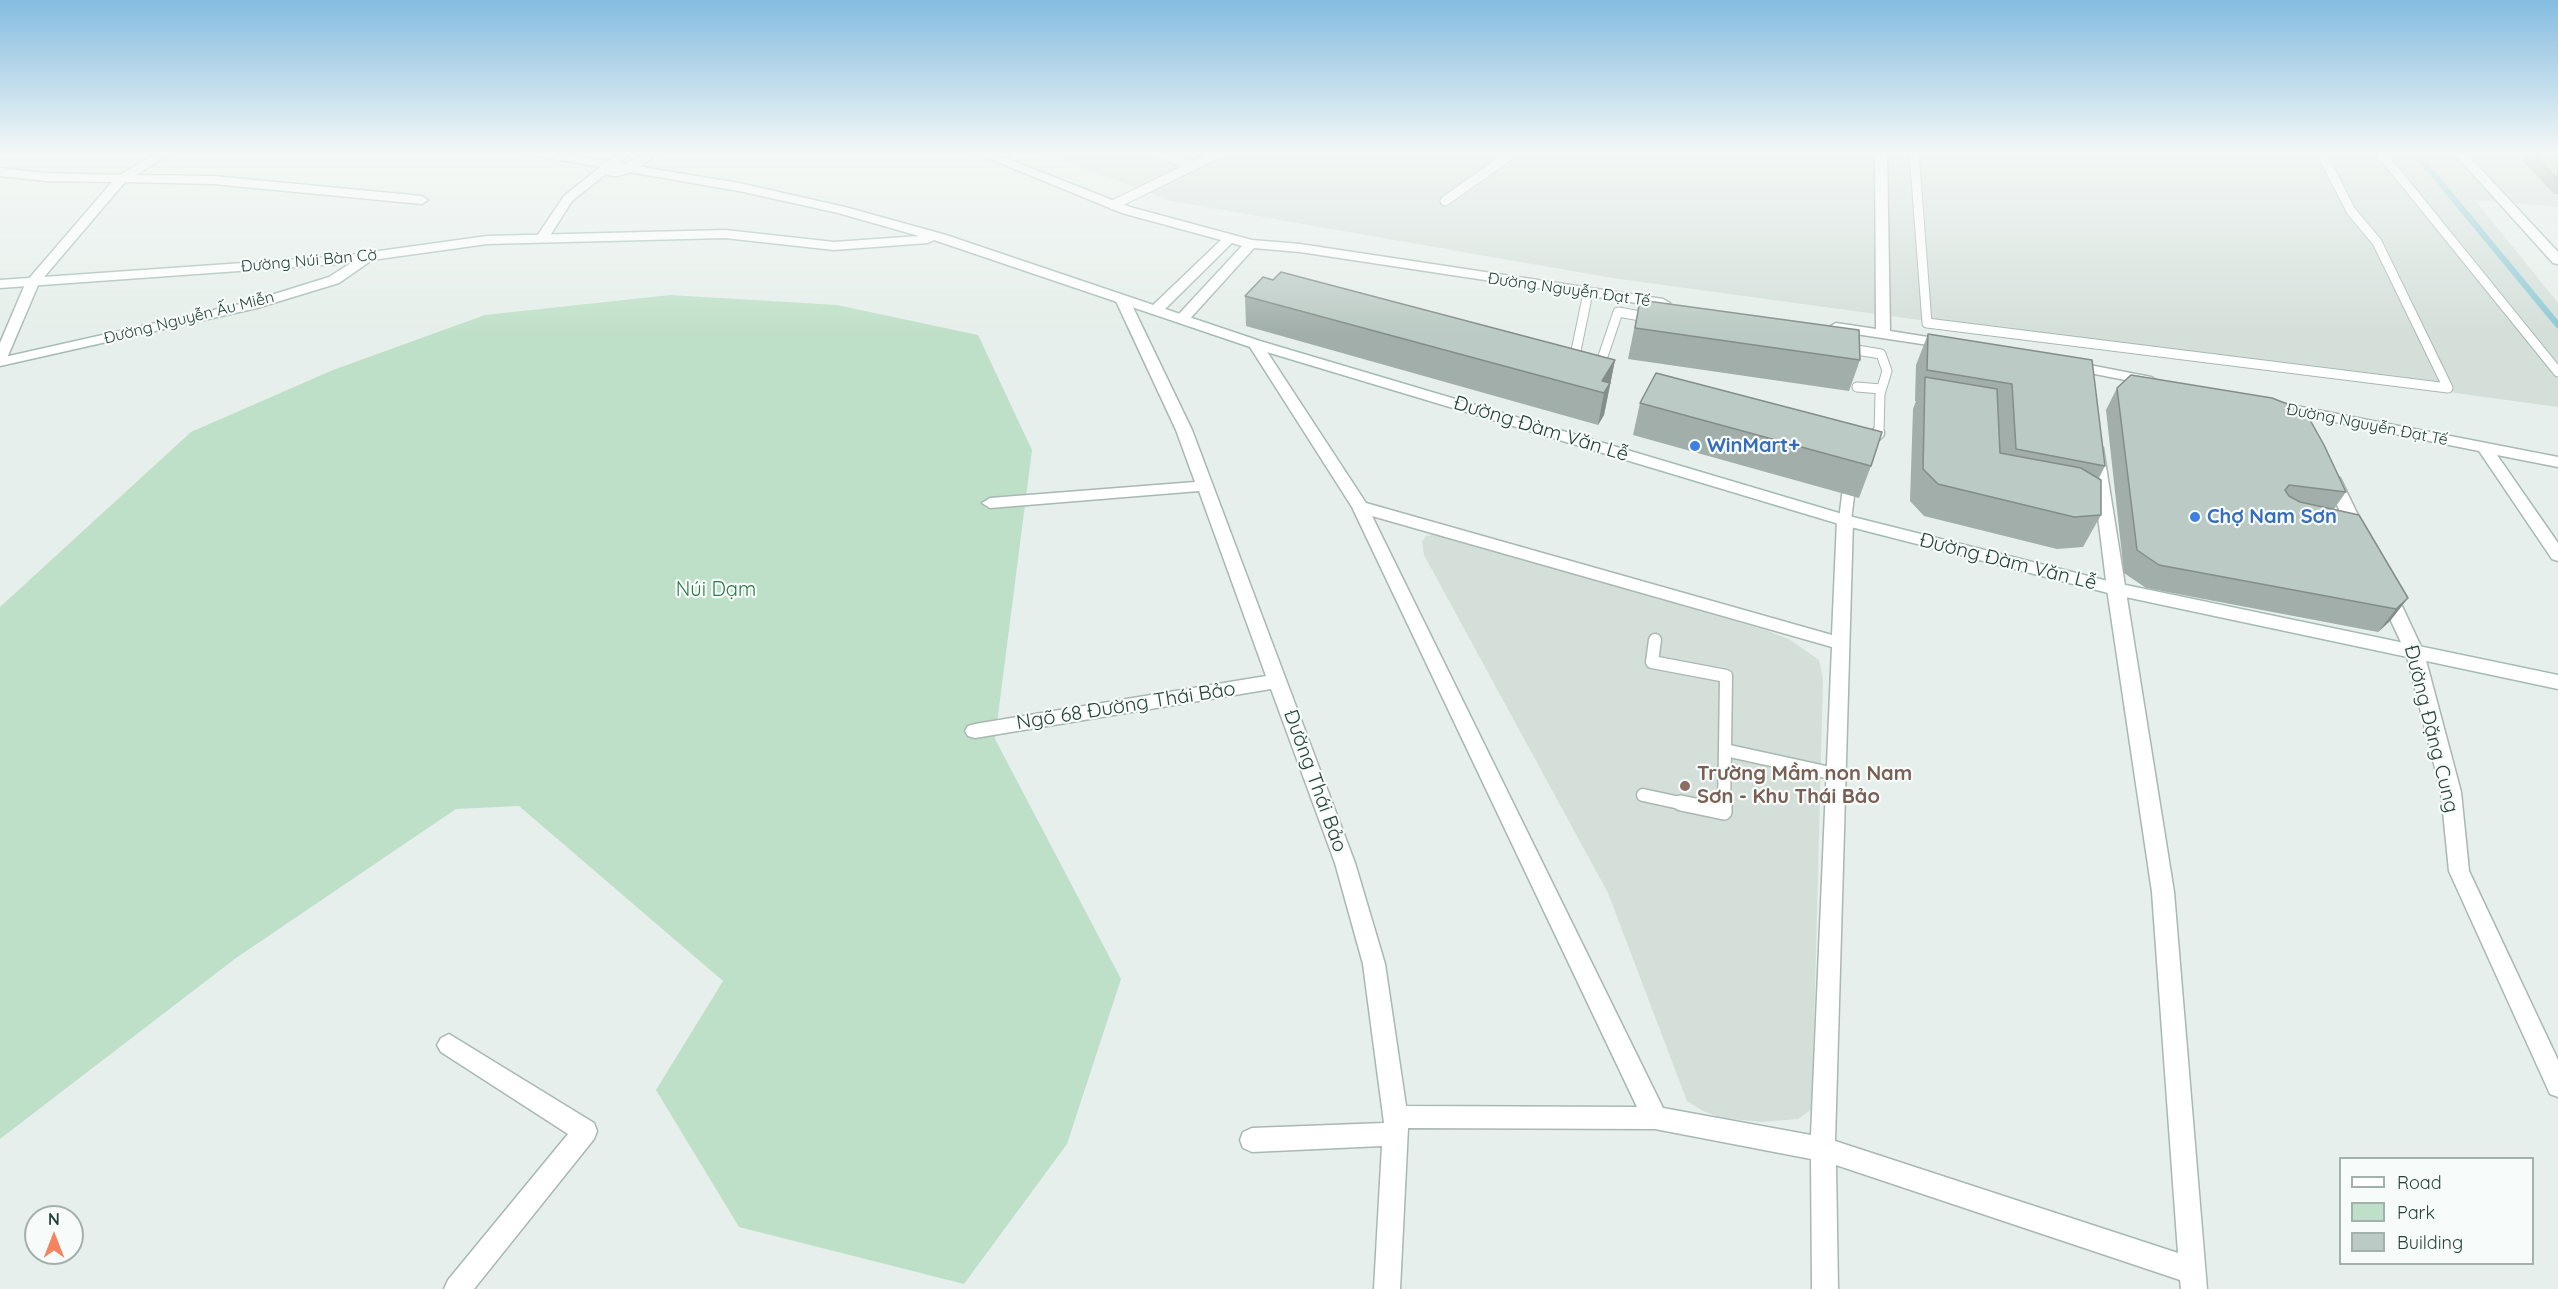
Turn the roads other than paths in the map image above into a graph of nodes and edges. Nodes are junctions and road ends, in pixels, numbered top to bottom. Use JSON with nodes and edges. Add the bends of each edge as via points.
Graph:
{"nodes":[{"id":1,"x":93,"y":212,"type":"edge"},
{"id":2,"x":559,"y":212,"type":"edge"},
{"id":3,"x":849,"y":212,"type":"edge"},
{"id":4,"x":1138,"y":212,"type":"edge"},
{"id":5,"x":1882,"y":212,"type":"edge"},
{"id":6,"x":1919,"y":212,"type":"edge"},
{"id":7,"x":2352,"y":212,"type":"edge"},
{"id":8,"x":2429,"y":212,"type":"edge"},
{"id":9,"x":2516,"y":212,"type":"edge"},
{"id":10,"x":941,"y":238,"type":"junction"},
{"id":11,"x":1229,"y":238,"type":"junction"},
{"id":12,"x":541,"y":239,"type":"junction"},
{"id":13,"x":1251,"y":244,"type":"junction"},
{"id":14,"x":2556,"y":254,"type":"edge"},
{"id":15,"x":371,"y":256,"type":"junction"},
{"id":16,"x":33,"y":282,"type":"junction"},
{"id":17,"x":0,"y":284,"type":"edge"},
{"id":18,"x":1588,"y":293,"type":"junction"},
{"id":19,"x":1122,"y":299,"type":"junction"},
{"id":20,"x":1673,"y":304,"type":"edge"},
{"id":21,"x":1156,"y":310,"type":"junction"},
{"id":22,"x":1182,"y":319,"type":"junction"},
{"id":23,"x":1664,"y":320,"type":"edge"},
{"id":24,"x":1822,"y":325,"type":"edge"},
{"id":25,"x":1883,"y":333,"type":"junction"},
{"id":26,"x":1255,"y":344,"type":"junction"},
{"id":27,"x":1828,"y":345,"type":"edge"},
{"id":28,"x":1965,"y":347,"type":"edge"},
{"id":29,"x":0,"y":360,"type":"edge"},
{"id":30,"x":2054,"y":363,"type":"edge"},
{"id":31,"x":1561,"y":364,"type":"edge"},
{"id":32,"x":1581,"y":369,"type":"junction"},
{"id":33,"x":2558,"y":372,"type":"edge"},
{"id":34,"x":2166,"y":384,"type":"edge"},
{"id":35,"x":1857,"y":387,"type":"edge"},
{"id":36,"x":1881,"y":389,"type":"junction"},
{"id":37,"x":2266,"y":404,"type":"edge"},
{"id":38,"x":2300,"y":411,"type":"junction"},
{"id":39,"x":2310,"y":432,"type":"edge"},
{"id":40,"x":2097,"y":438,"type":"edge"},
{"id":41,"x":1855,"y":445,"type":"edge"},
{"id":42,"x":2485,"y":448,"type":"junction"},
{"id":43,"x":2558,"y":462,"type":"edge"},
{"id":44,"x":2325,"y":464,"type":"edge"},
{"id":45,"x":1850,"y":473,"type":"edge"},
{"id":46,"x":1205,"y":486,"type":"junction"},
{"id":47,"x":990,"y":503,"type":"dead end"},
{"id":48,"x":1360,"y":507,"type":"junction"},
{"id":49,"x":1845,"y":520,"type":"junction"},
{"id":50,"x":2365,"y":548,"type":"edge"},
{"id":51,"x":2558,"y":555,"type":"edge"},
{"id":52,"x":2380,"y":579,"type":"edge"},
{"id":53,"x":2115,"y":590,"type":"junction"},
{"id":54,"x":1655,"y":640,"type":"dead end"},
{"id":55,"x":1839,"y":643,"type":"junction"},
{"id":56,"x":2415,"y":653,"type":"junction"},
{"id":57,"x":1278,"y":681,"type":"junction"},
{"id":58,"x":2558,"y":682,"type":"edge"},
{"id":59,"x":975,"y":731,"type":"dead end"},
{"id":60,"x":1725,"y":750,"type":"junction"},
{"id":61,"x":1835,"y":774,"type":"junction"},
{"id":62,"x":1643,"y":795,"type":"dead end"},
{"id":63,"x":449,"y":1044,"type":"dead end"},
{"id":64,"x":2558,"y":1086,"type":"edge"},
{"id":65,"x":1655,"y":1118,"type":"junction"},
{"id":66,"x":1396,"y":1125,"type":"junction"},
{"id":67,"x":1252,"y":1140,"type":"dead end"},
{"id":68,"x":1822,"y":1149,"type":"junction"},
{"id":69,"x":2193,"y":1280,"type":"edge"},
{"id":70,"x":457,"y":1289,"type":"edge"},
{"id":71,"x":1387,"y":1289,"type":"edge"},
{"id":72,"x":1825,"y":1289,"type":"edge"}],
"edges":[{"from":1,"to":16,"type":"street"},
{"from":2,"to":12,"type":"street"},
{"from":3,"to":10,"type":"street","name":"Đường Đàm Văn Lễ"},
{"from":4,"to":11,"type":"street","name":"Đường Nguyễn Đạt Tế"},
{"from":5,"to":25,"type":"street"},
{"from":6,"to":7,"type":"lane","via":[[1927,323],[2448,388],[2377,242]]},
{"from":8,"to":33,"type":"lane"},
{"from":9,"to":14,"type":"street"},
{"from":10,"to":12,"type":"street","name":"Đường Núi Bàn Cờ","via":[[834,246],[725,234]]},
{"from":10,"to":19,"type":"street","name":"Đường Đàm Văn Lễ"},
{"from":11,"to":13,"type":"street","name":"Đường Nguyễn Đạt Tế"},
{"from":11,"to":21,"type":"street"},
{"from":12,"to":15,"type":"street","name":"Đường Núi Bàn Cờ","via":[[488,240]]},
{"from":13,"to":18,"type":"street","name":"Đường Nguyễn Đạt Tế","via":[[1300,248]]},
{"from":13,"to":22,"type":"street"},
{"from":15,"to":16,"type":"street","name":"Đường Núi Bàn Cờ"},
{"from":15,"to":29,"type":"street","name":"Đường Nguyễn Ấu Miễn","via":[[334,280],[252,305]]},
{"from":16,"to":17,"type":"street","name":"Đường Núi Bàn Cờ"},
{"from":16,"to":29,"type":"street"},
{"from":18,"to":20,"type":"street","name":"Đường Nguyễn Đạt Tế"},
{"from":18,"to":32,"type":"lane"},
{"from":19,"to":21,"type":"street","name":"Đường Đàm Văn Lễ"},
{"from":19,"to":46,"type":"street","name":"Đường Thái Bảo","via":[[1184,429]]},
{"from":21,"to":22,"type":"street","name":"Đường Đàm Văn Lễ"},
{"from":22,"to":26,"type":"street","name":"Đường Đàm Văn Lễ"},
{"from":23,"to":32,"type":"lane","via":[[1618,312],[1596,374]]},
{"from":24,"to":25,"type":"street"},
{"from":25,"to":28,"type":"street"},
{"from":26,"to":48,"type":"street"},
{"from":26,"to":49,"type":"street","name":"Đường Đàm Văn Lễ"},
{"from":27,"to":36,"type":"lane","via":[[1881,354],[1888,376]]},
{"from":30,"to":34,"type":"street","via":[[2088,375]]},
{"from":31,"to":32,"type":"lane"},
{"from":35,"to":36,"type":"lane"},
{"from":36,"to":41,"type":"lane","via":[[1879,432],[1873,439]]},
{"from":37,"to":38,"type":"street","name":"Đường Nguyễn Đạt Tế"},
{"from":38,"to":39,"type":"street"},
{"from":38,"to":42,"type":"street","name":"Đường Nguyễn Đạt Tế"},
{"from":40,"to":53,"type":"street"},
{"from":42,"to":43,"type":"street","name":"Đường Nguyễn Đạt Tế"},
{"from":42,"to":51,"type":"street"},
{"from":44,"to":50,"type":"street"},
{"from":45,"to":49,"type":"lane"},
{"from":46,"to":47,"type":"street"},
{"from":46,"to":57,"type":"street","name":"Đường Thái Bảo"},
{"from":48,"to":55,"type":"street"},
{"from":48,"to":65,"type":"street"},
{"from":49,"to":53,"type":"street","name":"Đường Đàm Văn Lễ"},
{"from":49,"to":55,"type":"street"},
{"from":52,"to":56,"type":"street","name":"Đường Đặng Cung"},
{"from":53,"to":56,"type":"street","name":"Đường Đàm Văn Lễ"},
{"from":53,"to":69,"type":"street","via":[[2163,892]]},
{"from":54,"to":60,"type":"lane","via":[[1652,662],[1726,676]]},
{"from":55,"to":61,"type":"street"},
{"from":56,"to":58,"type":"street","name":"Đường Đàm Văn Lễ"},
{"from":56,"to":64,"type":"street","name":"Đường Đặng Cung","via":[[2451,792],[2459,871]]},
{"from":57,"to":59,"type":"street","name":"Ngõ 68 Đường Thái Bảo"},
{"from":57,"to":66,"type":"street","name":"Đường Thái Bảo","via":[[1345,863],[1374,964]]},
{"from":60,"to":61,"type":"lane"},
{"from":60,"to":62,"type":"lane","via":[[1724,812]]},
{"from":61,"to":68,"type":"street"},
{"from":63,"to":70,"type":"street","via":[[585,1131]]},
{"from":65,"to":66,"type":"street"},
{"from":65,"to":68,"type":"street"},
{"from":66,"to":67,"type":"street"},
{"from":66,"to":71,"type":"street","name":"Đường Thái Bảo"},
{"from":68,"to":69,"type":"street"},
{"from":68,"to":72,"type":"street"}]}
